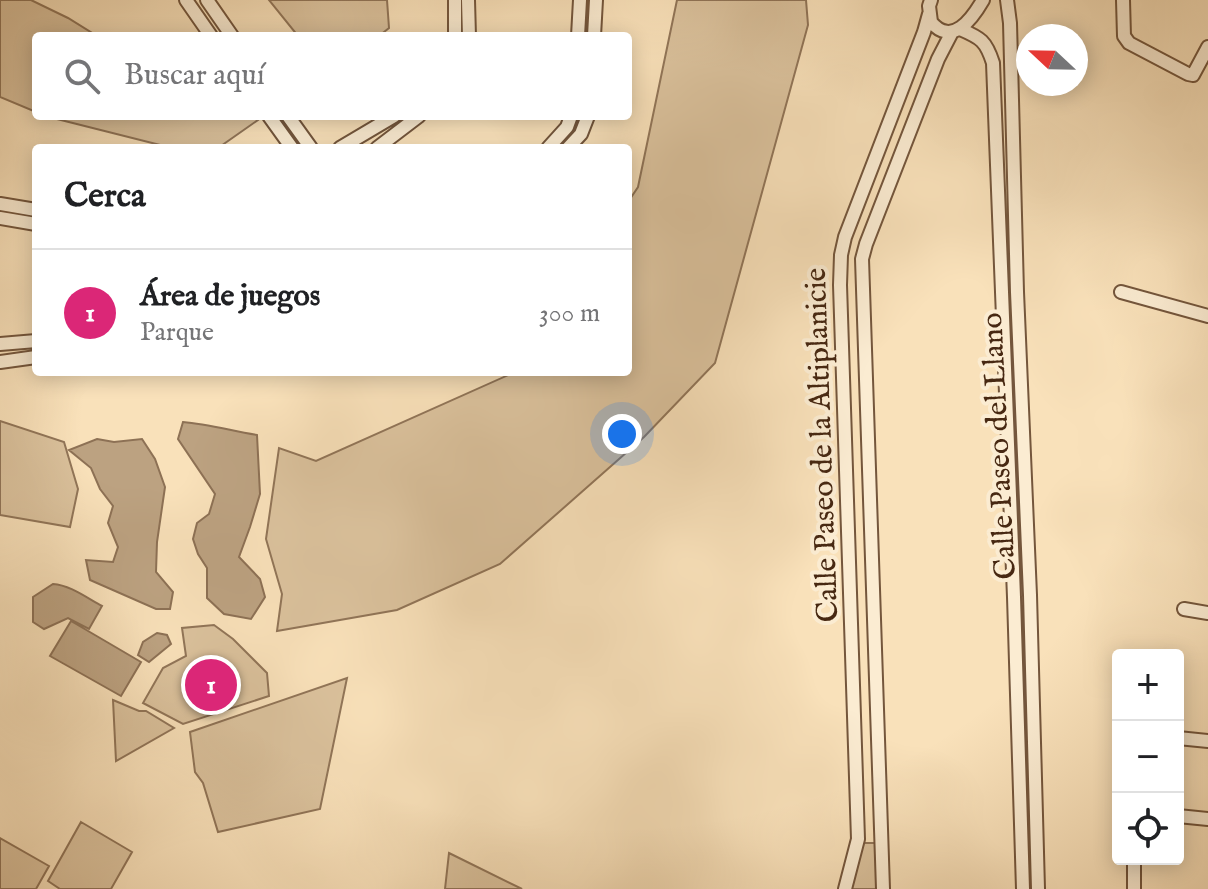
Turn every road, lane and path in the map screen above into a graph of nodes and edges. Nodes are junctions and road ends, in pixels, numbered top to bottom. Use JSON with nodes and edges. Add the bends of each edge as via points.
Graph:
{"nodes":[{"id":1,"x":186,"y":0,"type":"edge"},
{"id":2,"x":207,"y":0,"type":"edge"},
{"id":3,"x":455,"y":0,"type":"edge"},
{"id":4,"x":468,"y":0,"type":"edge"},
{"id":5,"x":580,"y":0,"type":"edge"},
{"id":6,"x":596,"y":0,"type":"edge"},
{"id":7,"x":983,"y":0,"type":"edge"},
{"id":8,"x":1007,"y":0,"type":"edge"},
{"id":9,"x":1123,"y":0,"type":"edge"},
{"id":10,"x":930,"y":5,"type":"edge"},
{"id":11,"x":956,"y":30,"type":"junction"},
{"id":12,"x":208,"y":32,"type":"edge"},
{"id":13,"x":229,"y":32,"type":"edge"},
{"id":14,"x":455,"y":32,"type":"edge"},
{"id":15,"x":469,"y":32,"type":"edge"},
{"id":16,"x":578,"y":32,"type":"edge"},
{"id":17,"x":594,"y":32,"type":"edge"},
{"id":18,"x":1208,"y":47,"type":"edge"},
{"id":19,"x":272,"y":120,"type":"edge"},
{"id":20,"x":291,"y":120,"type":"edge"},
{"id":21,"x":387,"y":120,"type":"edge"},
{"id":22,"x":414,"y":120,"type":"edge"},
{"id":23,"x":570,"y":120,"type":"edge"},
{"id":24,"x":586,"y":120,"type":"edge"},
{"id":25,"x":289,"y":144,"type":"edge"},
{"id":26,"x":308,"y":144,"type":"edge"},
{"id":27,"x":347,"y":144,"type":"edge"},
{"id":28,"x":382,"y":144,"type":"edge"},
{"id":29,"x":552,"y":144,"type":"edge"},
{"id":30,"x":572,"y":144,"type":"edge"},
{"id":31,"x":0,"y":204,"type":"edge"},
{"id":32,"x":32,"y":209,"type":"edge"},
{"id":33,"x":0,"y":218,"type":"edge"},
{"id":34,"x":32,"y":223,"type":"edge"},
{"id":35,"x":840,"y":285,"type":"junction"},
{"id":36,"x":862,"y":285,"type":"junction"},
{"id":37,"x":1002,"y":292,"type":"junction"},
{"id":38,"x":1017,"y":292,"type":"junction"},
{"id":39,"x":1121,"y":292,"type":"dead end"},
{"id":40,"x":1208,"y":316,"type":"edge"},
{"id":41,"x":32,"y":341,"type":"edge"},
{"id":42,"x":0,"y":344,"type":"edge"},
{"id":43,"x":32,"y":358,"type":"edge"},
{"id":44,"x":0,"y":362,"type":"edge"},
{"id":45,"x":871,"y":545,"type":"junction"},
{"id":46,"x":849,"y":546,"type":"junction"},
{"id":47,"x":1030,"y":595,"type":"junction"},
{"id":48,"x":1014,"y":597,"type":"junction"},
{"id":49,"x":1184,"y":609,"type":"dead end"},
{"id":50,"x":1208,"y":613,"type":"edge"},
{"id":51,"x":1184,"y":739,"type":"edge"},
{"id":52,"x":1208,"y":741,"type":"edge"},
{"id":53,"x":1184,"y":817,"type":"edge"},
{"id":54,"x":1208,"y":819,"type":"edge"},
{"id":55,"x":858,"y":839,"type":"junction"},
{"id":56,"x":881,"y":840,"type":"junction"},
{"id":57,"x":1134,"y":865,"type":"edge"},
{"id":58,"x":845,"y":889,"type":"edge"},
{"id":59,"x":883,"y":889,"type":"edge"},
{"id":60,"x":1023,"y":889,"type":"edge"},
{"id":61,"x":1038,"y":889,"type":"edge"},
{"id":62,"x":1134,"y":889,"type":"edge"}],
"edges":[{"from":1,"to":12,"type":"street"},
{"from":2,"to":13,"type":"street"},
{"from":3,"to":14,"type":"street"},
{"from":4,"to":15,"type":"street"},
{"from":5,"to":16,"type":"street"},
{"from":6,"to":17,"type":"street"},
{"from":7,"to":11,"type":"street","name":"Calle Paseo de la Altiplanicie"},
{"from":8,"to":38,"type":"street","name":"Calle Paseo del Llano"},
{"from":9,"to":18,"type":"street","via":[[1129,43],[1193,75]]},
{"from":10,"to":11,"type":"street","name":"Calle Paseo del Llano","via":[[934,27]]},
{"from":10,"to":35,"type":"street","name":"Calle Paseo de la Altiplanicie","via":[[845,237]]},
{"from":11,"to":36,"type":"street","name":"Calle Paseo de la Altiplanicie","via":[[938,59],[866,244]]},
{"from":11,"to":37,"type":"street","name":"Calle Paseo del Llano","via":[[983,40],[993,63]]},
{"from":19,"to":25,"type":"street"},
{"from":20,"to":26,"type":"street"},
{"from":21,"to":27,"type":"street"},
{"from":22,"to":28,"type":"street"},
{"from":23,"to":29,"type":"street"},
{"from":24,"to":30,"type":"street"},
{"from":31,"to":32,"type":"street"},
{"from":33,"to":34,"type":"street"},
{"from":35,"to":36,"type":"street"},
{"from":35,"to":46,"type":"street","name":"Calle Paseo de la Altiplanicie"},
{"from":36,"to":45,"type":"street","name":"Calle Paseo de la Altiplanicie"},
{"from":37,"to":38,"type":"street"},
{"from":37,"to":48,"type":"street","name":"Calle Paseo del Llano"},
{"from":38,"to":47,"type":"street","name":"Calle Paseo del Llano"},
{"from":39,"to":40,"type":"street"},
{"from":41,"to":42,"type":"street"},
{"from":43,"to":44,"type":"street"},
{"from":45,"to":46,"type":"street"},
{"from":45,"to":56,"type":"street","name":"Calle Paseo de la Altiplanicie"},
{"from":46,"to":55,"type":"street","name":"Calle Paseo de la Altiplanicie"},
{"from":47,"to":48,"type":"street"},
{"from":47,"to":61,"type":"street","name":"Calle Paseo del Llano"},
{"from":48,"to":60,"type":"street","name":"Calle Paseo del Llano"},
{"from":49,"to":50,"type":"street"},
{"from":51,"to":52,"type":"street"},
{"from":53,"to":54,"type":"street"},
{"from":55,"to":56,"type":"street"},
{"from":55,"to":58,"type":"street","name":"Calle Paseo de la Altiplanicie"},
{"from":56,"to":59,"type":"street","name":"Calle Paseo de la Altiplanicie"},
{"from":57,"to":62,"type":"street"}]}
